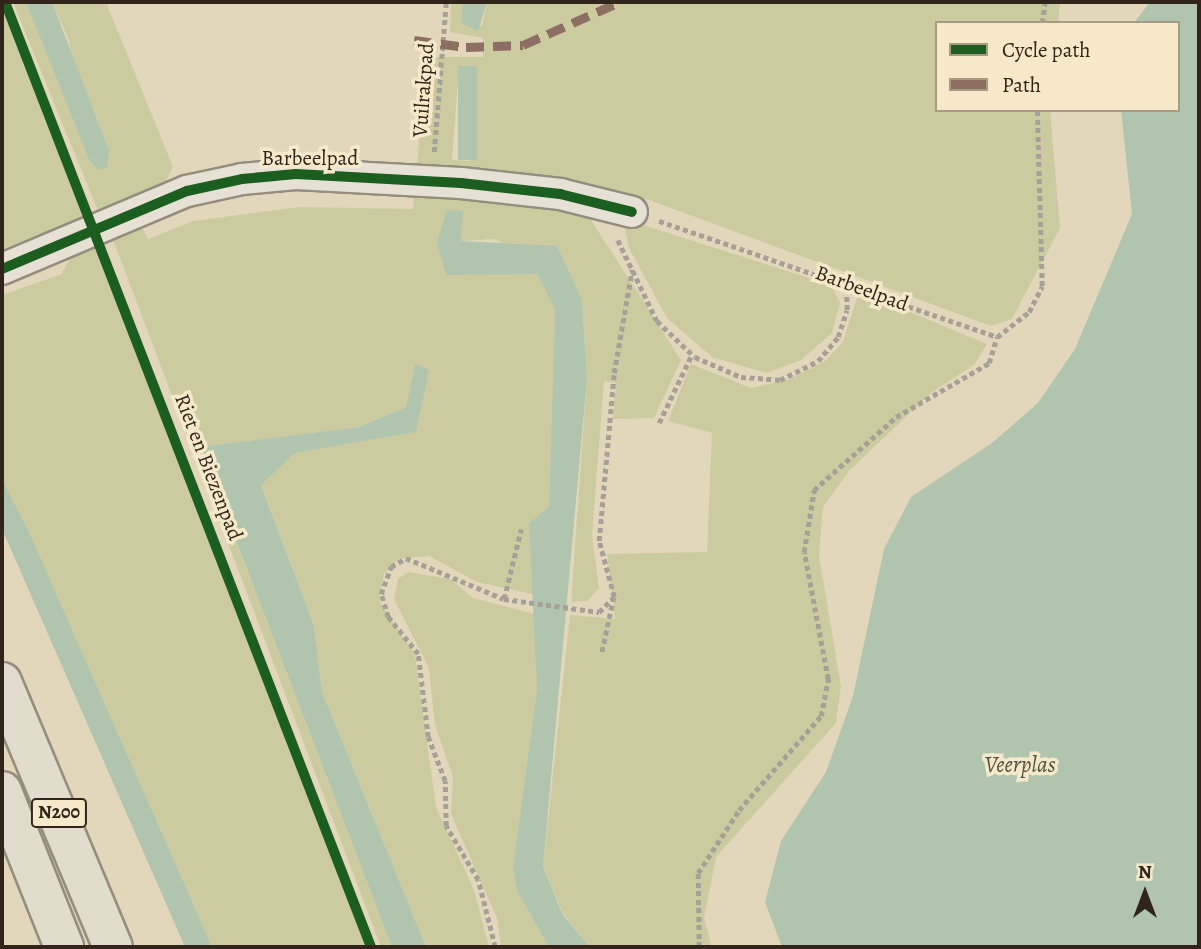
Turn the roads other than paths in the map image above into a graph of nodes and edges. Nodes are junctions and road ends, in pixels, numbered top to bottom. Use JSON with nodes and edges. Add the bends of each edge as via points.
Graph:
{"nodes":[{"id":1,"x":632,"y":212,"type":"road end"},
{"id":2,"x":2,"y":269,"type":"edge"},
{"id":3,"x":2,"y":682,"type":"edge"},
{"id":4,"x":2,"y":791,"type":"edge"},
{"id":5,"x":64,"y":947,"type":"edge"},
{"id":6,"x":113,"y":947,"type":"edge"}],
"edges":[{"from":1,"to":2,"type":"street","name":"Barbeelpad","via":[[599,202],[432,181],[296,174],[187,191]]},
{"from":3,"to":6,"type":"main road","number":"N200"},
{"from":4,"to":5,"type":"main road","number":"N200"}]}
